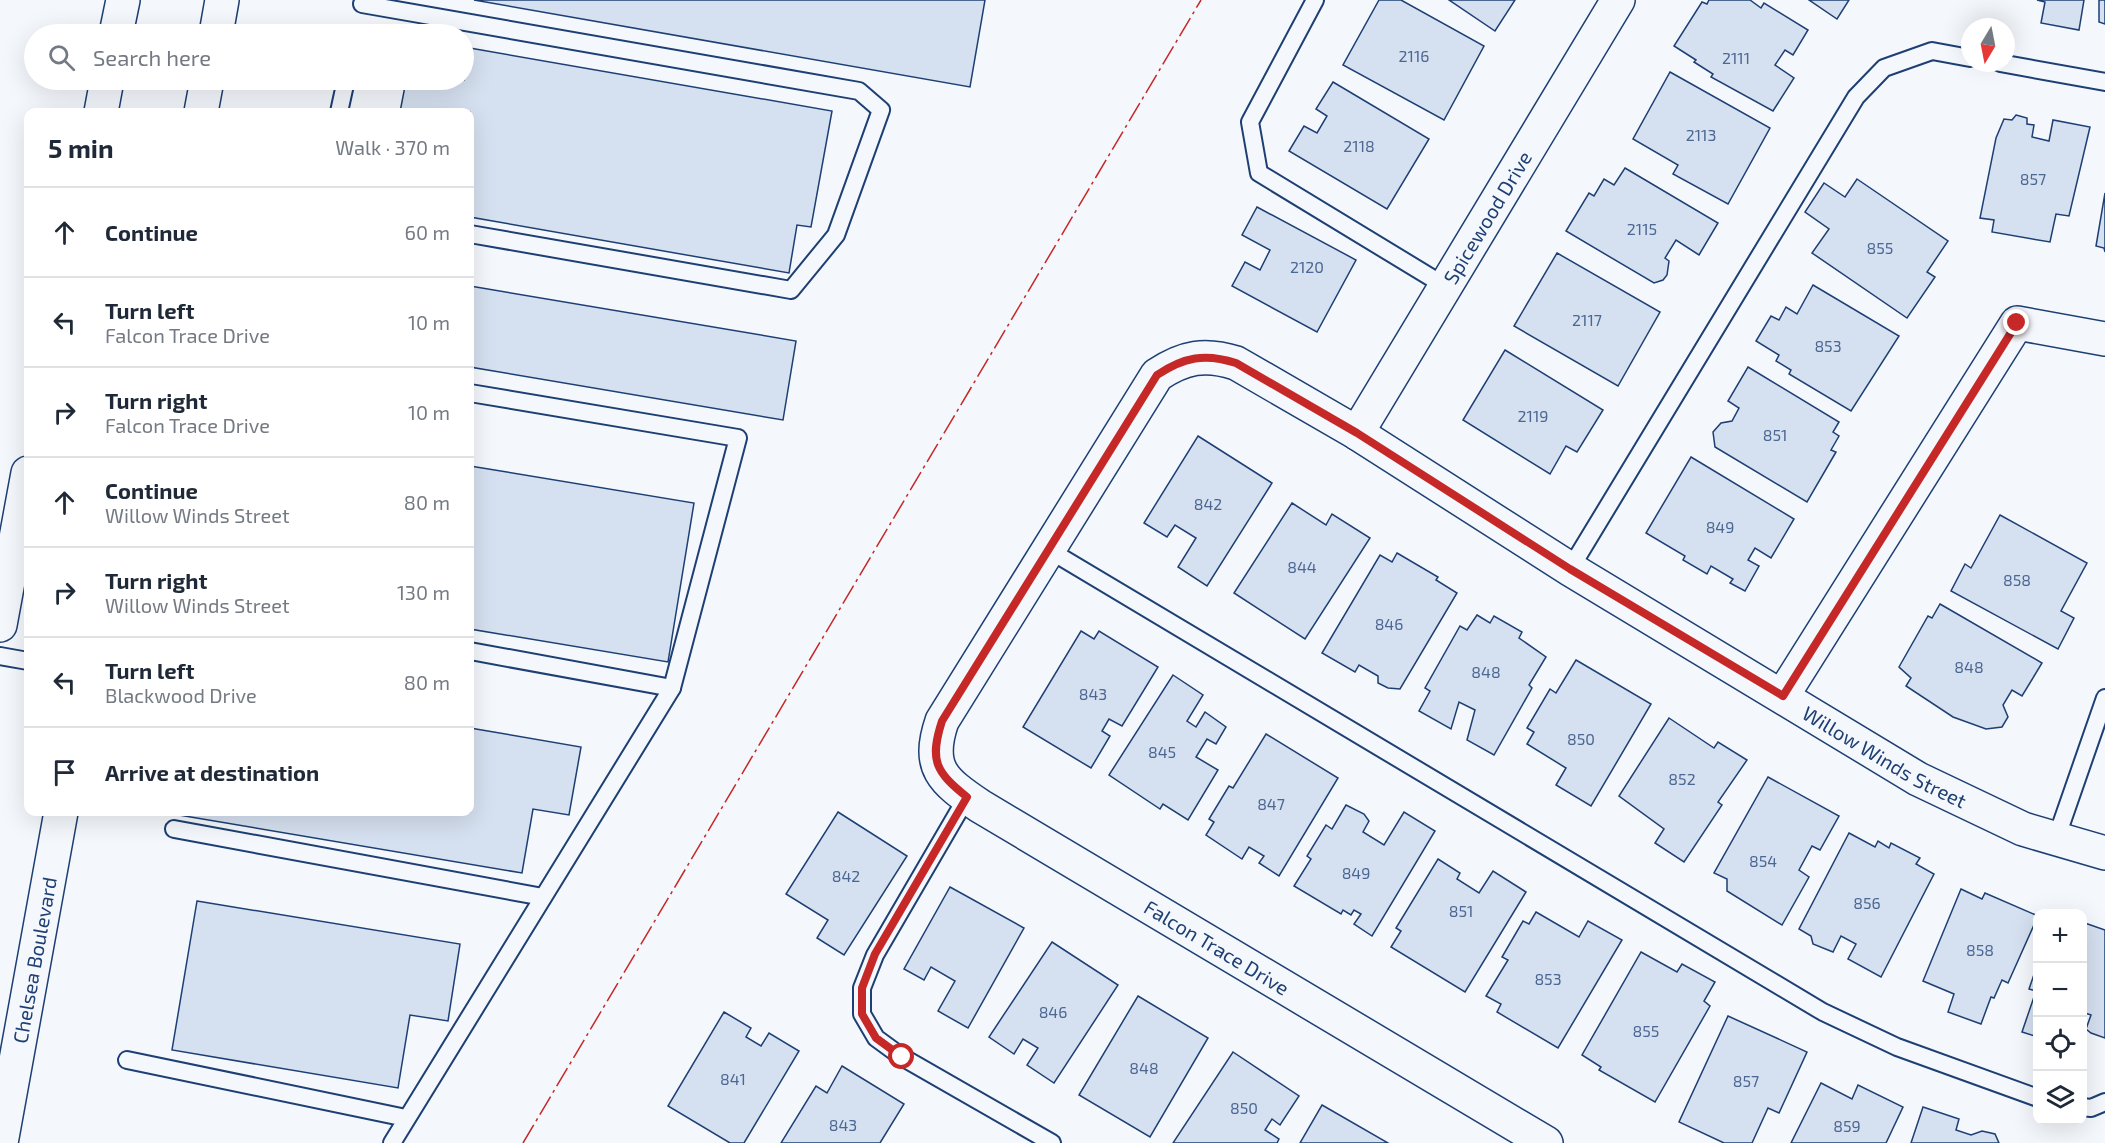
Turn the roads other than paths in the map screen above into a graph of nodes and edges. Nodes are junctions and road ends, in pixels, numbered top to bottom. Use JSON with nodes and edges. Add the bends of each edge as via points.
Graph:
{"nodes":[{"id":1,"x":123,"y":0,"type":"edge"},
{"id":2,"x":222,"y":0,"type":"edge"},
{"id":3,"x":1315,"y":0,"type":"edge"},
{"id":4,"x":1618,"y":0,"type":"edge"},
{"id":5,"x":363,"y":4,"type":"dead end"},
{"id":6,"x":118,"y":24,"type":"edge"},
{"id":7,"x":218,"y":24,"type":"edge"},
{"id":8,"x":1961,"y":56,"type":"edge"},
{"id":9,"x":2015,"y":66,"type":"edge"},
{"id":10,"x":2105,"y":82,"type":"edge"},
{"id":11,"x":105,"y":90,"type":"edge"},
{"id":12,"x":205,"y":90,"type":"edge"},
{"id":13,"x":344,"y":90,"type":"edge"},
{"id":14,"x":101,"y":108,"type":"edge"},
{"id":15,"x":202,"y":108,"type":"edge"},
{"id":16,"x":340,"y":108,"type":"edge"},
{"id":17,"x":474,"y":235,"type":"edge"},
{"id":18,"x":1445,"y":286,"type":"junction"},
{"id":19,"x":2105,"y":339,"type":"edge"},
{"id":20,"x":474,"y":394,"type":"edge"},
{"id":21,"x":1357,"y":433,"type":"junction"},
{"id":22,"x":24,"y":495,"type":"edge"},
{"id":23,"x":1050,"y":550,"type":"junction"},
{"id":24,"x":1570,"y":569,"type":"junction"},
{"id":25,"x":0,"y":625,"type":"edge"},
{"id":26,"x":474,"y":652,"type":"edge"},
{"id":27,"x":0,"y":656,"type":"edge"},
{"id":28,"x":24,"y":660,"type":"edge"},
{"id":29,"x":672,"y":688,"type":"junction"},
{"id":30,"x":1783,"y":696,"type":"junction"},
{"id":31,"x":2105,"y":698,"type":"edge"},
{"id":32,"x":942,"y":721,"type":"joint"},
{"id":33,"x":967,"y":797,"type":"junction"},
{"id":34,"x":60,"y":816,"type":"edge"},
{"id":35,"x":174,"y":829,"type":"dead end"},
{"id":36,"x":2056,"y":839,"type":"junction"},
{"id":37,"x":2105,"y":853,"type":"edge"},
{"id":38,"x":543,"y":897,"type":"junction"},
{"id":39,"x":127,"y":1060,"type":"dead end"},
{"id":40,"x":2033,"y":1097,"type":"edge"},
{"id":41,"x":2105,"y":1102,"type":"edge"},
{"id":42,"x":2087,"y":1108,"type":"edge"},
{"id":43,"x":406,"y":1118,"type":"junction"},
{"id":44,"x":0,"y":1143,"type":"edge"},
{"id":45,"x":392,"y":1143,"type":"edge"},
{"id":46,"x":1052,"y":1143,"type":"edge"},
{"id":47,"x":1546,"y":1143,"type":"edge"}],
"edges":[{"from":1,"to":6,"type":"street"},
{"from":2,"to":7,"type":"street"},
{"from":3,"to":18,"type":"lane","via":[[1250,122],[1259,173]]},
{"from":4,"to":18,"type":"street","name":"Spicewood Drive"},
{"from":5,"to":17,"type":"lane","via":[[859,91],[880,110],[836,236],[791,290]]},
{"from":8,"to":24,"type":"lane","via":[[1932,51],[1884,68],[1856,97]]},
{"from":9,"to":10,"type":"lane"},
{"from":11,"to":14,"type":"street"},
{"from":12,"to":15,"type":"street"},
{"from":13,"to":16,"type":"lane"},
{"from":18,"to":21,"type":"street","name":"Spicewood Drive"},
{"from":19,"to":30,"type":"street","via":[[2017,323]]},
{"from":20,"to":29,"type":"lane","via":[[738,438]]},
{"from":21,"to":23,"type":"street","name":"Willow Winds Street","via":[[1236,363],[1216,356],[1195,356],[1175,363],[1157,375]]},
{"from":21,"to":24,"type":"street","name":"Willow Winds Street"},
{"from":22,"to":25,"type":"street"},
{"from":23,"to":32,"type":"street","name":"Willow Winds Street"},
{"from":23,"to":40,"type":"lane","via":[[1823,1012],[1897,1047]]},
{"from":24,"to":30,"type":"street","name":"Willow Winds Street"},
{"from":26,"to":29,"type":"lane"},
{"from":27,"to":28,"type":"lane"},
{"from":29,"to":38,"type":"lane"},
{"from":30,"to":36,"type":"street","name":"Willow Winds Street","via":[[1918,779],[2023,829]]},
{"from":31,"to":36,"type":"lane"},
{"from":32,"to":33,"type":"street","name":"Falcon Trace Drive","via":[[934,757],[943,778]]},
{"from":33,"to":46,"type":"lane","via":[[875,954],[862,988],[862,1014],[876,1038],[902,1057]]},
{"from":33,"to":47,"type":"street","name":"Falcon Trace Drive"},
{"from":34,"to":44,"type":"street","name":"Chelsea Boulevard"},
{"from":35,"to":38,"type":"lane"},
{"from":36,"to":37,"type":"street","name":"Willow Winds Street"},
{"from":38,"to":43,"type":"lane"},
{"from":39,"to":43,"type":"lane"},
{"from":41,"to":42,"type":"lane"},
{"from":43,"to":45,"type":"lane"}]}
